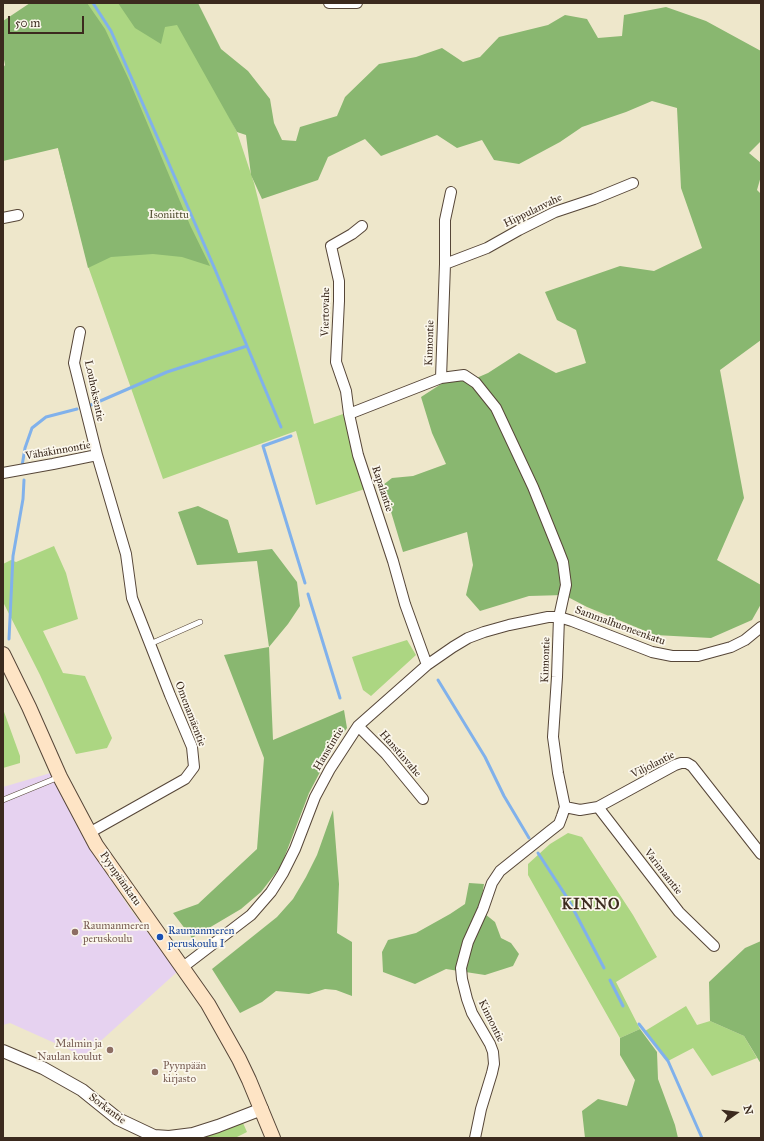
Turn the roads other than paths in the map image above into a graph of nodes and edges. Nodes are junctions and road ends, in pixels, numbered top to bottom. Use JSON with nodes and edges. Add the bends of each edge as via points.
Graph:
{"nodes":[{"id":1,"x":329,"y":3,"type":"edge"},
{"id":2,"x":357,"y":3,"type":"edge"},
{"id":3,"x":633,"y":183,"type":"dead end"},
{"id":4,"x":451,"y":192,"type":"dead end"},
{"id":5,"x":18,"y":215,"type":"dead end"},
{"id":6,"x":3,"y":218,"type":"edge"},
{"id":7,"x":362,"y":226,"type":"dead end"},
{"id":8,"x":445,"y":264,"type":"junction"},
{"id":9,"x":80,"y":332,"type":"dead end"},
{"id":10,"x":441,"y":378,"type":"junction"},
{"id":11,"x":349,"y":414,"type":"junction"},
{"id":12,"x":96,"y":455,"type":"junction"},
{"id":13,"x":3,"y":473,"type":"edge"},
{"id":14,"x":110,"y":499,"type":"joint"},
{"id":15,"x":559,"y":617,"type":"junction"},
{"id":16,"x":200,"y":622,"type":"dead end"},
{"id":17,"x":761,"y":627,"type":"edge"},
{"id":18,"x":150,"y":644,"type":"junction"},
{"id":19,"x":3,"y":654,"type":"edge"},
{"id":20,"x":427,"y":665,"type":"junction"},
{"id":21,"x":358,"y":726,"type":"junction"},
{"id":22,"x":60,"y":777,"type":"junction"},
{"id":23,"x":422,"y":799,"type":"dead end"},
{"id":24,"x":3,"y":800,"type":"edge"},
{"id":25,"x":565,"y":807,"type":"junction"},
{"id":26,"x":598,"y":807,"type":"junction"},
{"id":27,"x":89,"y":833,"type":"junction"},
{"id":28,"x":761,"y":854,"type":"edge"},
{"id":29,"x":714,"y":946,"type":"dead end"},
{"id":30,"x":183,"y":967,"type":"junction"},
{"id":31,"x":3,"y":1051,"type":"edge"},
{"id":32,"x":262,"y":1109,"type":"junction"},
{"id":33,"x":273,"y":1138,"type":"edge"},
{"id":34,"x":475,"y":1138,"type":"edge"}],
"edges":[{"from":1,"to":2,"type":"street"},
{"from":3,"to":8,"type":"street","name":"Hippulanvahe","via":[[555,212],[487,248]]},
{"from":4,"to":8,"type":"street","name":"Kinnontie","via":[[445,220]]},
{"from":5,"to":6,"type":"street"},
{"from":7,"to":11,"type":"street","name":"Viertovahe","via":[[331,246],[339,281],[336,362],[346,391]]},
{"from":8,"to":10,"type":"street","name":"Kinnontie"},
{"from":9,"to":12,"type":"street","name":"Louhoksentie","via":[[74,363]]},
{"from":10,"to":11,"type":"street"},
{"from":10,"to":15,"type":"street","name":"Kinnontie","via":[[464,375],[476,383],[496,408],[533,487],[563,562],[566,585]]},
{"from":11,"to":20,"type":"street","name":"Rapalantie","via":[[358,455]]},
{"from":12,"to":13,"type":"street","name":"Vähäkinnontie"},
{"from":12,"to":14,"type":"street","name":"Vähäkinnontie"},
{"from":14,"to":18,"type":"street","name":"Omenamäentie","via":[[126,554],[132,598]]},
{"from":15,"to":17,"type":"street","name":"Sammalhuoneenkatu","via":[[652,652],[672,656],[698,656],[731,647]]},
{"from":15,"to":20,"type":"street","name":"Hanstintie","via":[[484,632],[468,638]]},
{"from":15,"to":25,"type":"street","name":"Kinnontie","via":[[553,738]]},
{"from":16,"to":18,"type":"lane"},
{"from":18,"to":27,"type":"street","name":"Omenamäentie","via":[[192,747],[194,768],[185,779]]},
{"from":19,"to":22,"type":"main road","name":"Pyynpäänkatu"},
{"from":20,"to":21,"type":"street","name":"Hanstintie"},
{"from":21,"to":23,"type":"street","name":"Hanstinvahe","via":[[386,754]]},
{"from":21,"to":30,"type":"street","name":"Hanstintie","via":[[315,797],[295,850],[272,892],[251,915]]},
{"from":22,"to":24,"type":"lane"},
{"from":22,"to":27,"type":"main road","name":"Pyynpäänkatu"},
{"from":25,"to":26,"type":"street","name":"Viljolantie","via":[[580,810]]},
{"from":25,"to":34,"type":"street","name":"Kinnontie","via":[[559,824],[500,871],[492,883],[468,942],[461,968],[462,979],[472,1013],[490,1044],[494,1064]]},
{"from":26,"to":28,"type":"street","name":"Viljolantie","via":[[675,765],[687,763]]},
{"from":26,"to":29,"type":"street","name":"Varimaantie","via":[[679,912]]},
{"from":27,"to":30,"type":"main road","name":"Pyynpäänkatu"},
{"from":30,"to":32,"type":"main road","name":"Pyynpäänkatu","via":[[225,1033]]},
{"from":31,"to":32,"type":"street","name":"Sorkantie","via":[[63,1079],[82,1090],[118,1119],[154,1136],[193,1134]]},
{"from":32,"to":33,"type":"main road","name":"Pyynpäänkatu"}]}
